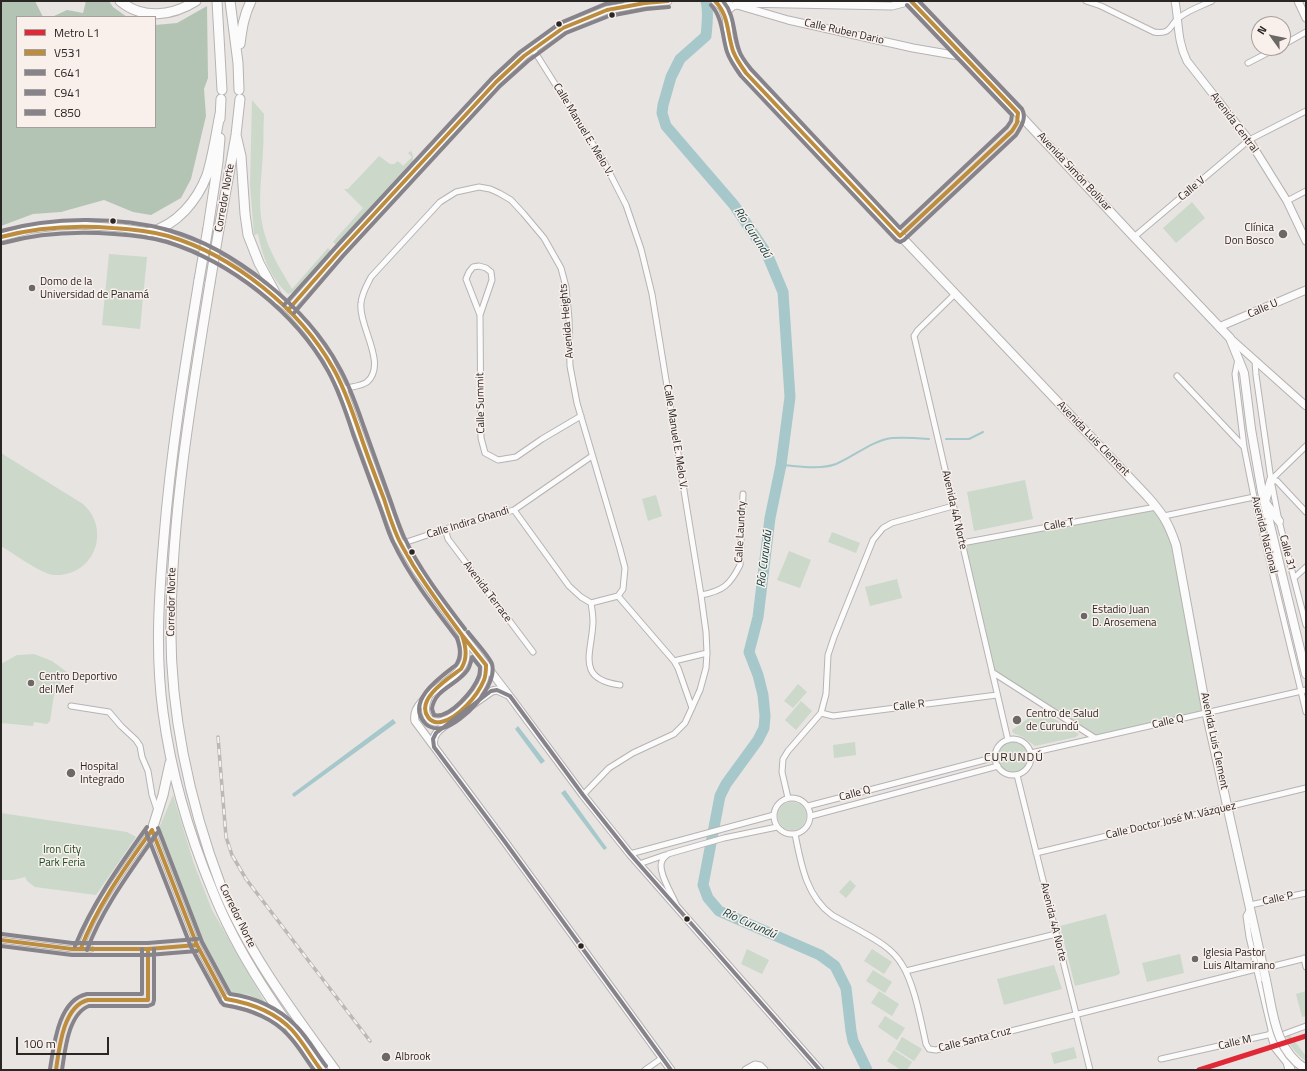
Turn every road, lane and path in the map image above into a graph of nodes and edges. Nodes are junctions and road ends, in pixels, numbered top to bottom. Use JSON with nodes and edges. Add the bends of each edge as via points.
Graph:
{"nodes":[{"id":1,"x":121,"y":1,"type":"edge"},
{"id":2,"x":196,"y":1,"type":"edge"},
{"id":3,"x":217,"y":1,"type":"edge"},
{"id":4,"x":230,"y":1,"type":"edge"},
{"id":5,"x":250,"y":1,"type":"edge"},
{"id":6,"x":668,"y":1,"type":"edge"},
{"id":7,"x":715,"y":1,"type":"edge"},
{"id":8,"x":728,"y":1,"type":"edge"},
{"id":9,"x":735,"y":1,"type":"edge"},
{"id":10,"x":911,"y":1,"type":"edge"},
{"id":11,"x":1086,"y":1,"type":"edge"},
{"id":12,"x":1175,"y":1,"type":"edge"},
{"id":13,"x":1212,"y":1,"type":"edge"},
{"id":14,"x":1298,"y":1,"type":"edge"},
{"id":15,"x":770,"y":4,"type":"junction"},
{"id":16,"x":727,"y":14,"type":"junction"},
{"id":17,"x":770,"y":14,"type":"junction"},
{"id":18,"x":1178,"y":18,"type":"junction"},
{"id":19,"x":1306,"y":18,"type":"edge"},
{"id":20,"x":1306,"y":32,"type":"edge"},
{"id":21,"x":1291,"y":40,"type":"edge"},
{"id":22,"x":532,"y":49,"type":"junction"},
{"id":23,"x":1261,"y":56,"type":"edge"},
{"id":24,"x":965,"y":57,"type":"junction"},
{"id":25,"x":238,"y":63,"type":"junction"},
{"id":26,"x":1248,"y":63,"type":"dead end"},
{"id":27,"x":1306,"y":111,"type":"edge"},
{"id":28,"x":220,"y":114,"type":"junction"},
{"id":29,"x":236,"y":135,"type":"junction"},
{"id":30,"x":1249,"y":140,"type":"junction"},
{"id":31,"x":1306,"y":191,"type":"edge"},
{"id":32,"x":1287,"y":201,"type":"junction"},
{"id":33,"x":150,"y":232,"type":"junction"},
{"id":34,"x":1,"y":237,"type":"edge"},
{"id":35,"x":1134,"y":237,"type":"junction"},
{"id":36,"x":1306,"y":241,"type":"edge"},
{"id":37,"x":1306,"y":290,"type":"edge"},
{"id":38,"x":955,"y":294,"type":"junction"},
{"id":39,"x":279,"y":300,"type":"junction"},
{"id":40,"x":288,"y":309,"type":"junction"},
{"id":41,"x":480,"y":315,"type":"junction"},
{"id":42,"x":1219,"y":327,"type":"junction"},
{"id":43,"x":1230,"y":338,"type":"junction"},
{"id":44,"x":1238,"y":356,"type":"junction"},
{"id":45,"x":1255,"y":361,"type":"junction"},
{"id":46,"x":1177,"y":376,"type":"dead end"},
{"id":47,"x":343,"y":389,"type":"junction"},
{"id":48,"x":1306,"y":406,"type":"edge"},
{"id":49,"x":581,"y":416,"type":"junction"},
{"id":50,"x":1306,"y":446,"type":"edge"},
{"id":51,"x":1244,"y":447,"type":"junction"},
{"id":52,"x":592,"y":456,"type":"junction"},
{"id":53,"x":1270,"y":480,"type":"junction"},
{"id":54,"x":743,"y":494,"type":"dead end"},
{"id":55,"x":1254,"y":497,"type":"junction"},
{"id":56,"x":1265,"y":502,"type":"junction"},
{"id":57,"x":953,"y":506,"type":"junction"},
{"id":58,"x":1156,"y":507,"type":"junction"},
{"id":59,"x":514,"y":510,"type":"junction"},
{"id":60,"x":1306,"y":512,"type":"edge"},
{"id":61,"x":1164,"y":516,"type":"junction"},
{"id":62,"x":1279,"y":521,"type":"junction"},
{"id":63,"x":445,"y":529,"type":"junction"},
{"id":64,"x":962,"y":543,"type":"junction"},
{"id":65,"x":401,"y":544,"type":"junction"},
{"id":66,"x":1306,"y":567,"type":"edge"},
{"id":67,"x":1294,"y":578,"type":"junction"},
{"id":68,"x":701,"y":595,"type":"junction"},
{"id":69,"x":618,"y":596,"type":"junction"},
{"id":70,"x":591,"y":603,"type":"junction"},
{"id":71,"x":1306,"y":625,"type":"edge"},
{"id":72,"x":462,"y":634,"type":"junction"},
{"id":73,"x":533,"y":652,"type":"dead end"},
{"id":74,"x":707,"y":654,"type":"junction"},
{"id":75,"x":674,"y":661,"type":"junction"},
{"id":76,"x":486,"y":665,"type":"junction"},
{"id":77,"x":992,"y":672,"type":"junction"},
{"id":78,"x":1306,"y":674,"type":"edge"},
{"id":79,"x":620,"y":685,"type":"dead end"},
{"id":80,"x":1304,"y":690,"type":"edge"},
{"id":81,"x":431,"y":694,"type":"junction"},
{"id":82,"x":997,"y":695,"type":"junction"},
{"id":83,"x":510,"y":696,"type":"junction"},
{"id":84,"x":71,"y":706,"type":"dead end"},
{"id":85,"x":692,"y":708,"type":"junction"},
{"id":86,"x":1306,"y":712,"type":"edge"},
{"id":87,"x":821,"y":713,"type":"junction"},
{"id":88,"x":1207,"y":713,"type":"junction"},
{"id":89,"x":1095,"y":738,"type":"junction"},
{"id":90,"x":1008,"y":740,"type":"junction"},
{"id":91,"x":434,"y":747,"type":"junction"},
{"id":92,"x":1031,"y":753,"type":"junction"},
{"id":93,"x":996,"y":757,"type":"junction"},
{"id":94,"x":171,"y":758,"type":"junction"},
{"id":95,"x":998,"y":766,"type":"junction"},
{"id":96,"x":1017,"y":775,"type":"junction"},
{"id":97,"x":1306,"y":788,"type":"edge"},
{"id":98,"x":583,"y":796,"type":"junction"},
{"id":99,"x":788,"y":798,"type":"junction"},
{"id":100,"x":808,"y":806,"type":"junction"},
{"id":101,"x":1228,"y":807,"type":"junction"},
{"id":102,"x":158,"y":813,"type":"junction"},
{"id":103,"x":774,"y":815,"type":"junction"},
{"id":104,"x":811,"y":816,"type":"junction"},
{"id":105,"x":777,"y":827,"type":"junction"},
{"id":106,"x":152,"y":830,"type":"junction"},
{"id":107,"x":795,"y":834,"type":"junction"},
{"id":108,"x":1036,"y":853,"type":"junction"},
{"id":109,"x":630,"y":854,"type":"junction"},
{"id":110,"x":668,"y":854,"type":"junction"},
{"id":111,"x":639,"y":864,"type":"junction"},
{"id":112,"x":1306,"y":893,"type":"edge"},
{"id":113,"x":1250,"y":907,"type":"junction"},
{"id":114,"x":679,"y":908,"type":"junction"},
{"id":115,"x":1056,"y":934,"type":"junction"},
{"id":116,"x":1,"y":940,"type":"edge"},
{"id":117,"x":81,"y":948,"type":"junction"},
{"id":118,"x":91,"y":949,"type":"dead end"},
{"id":119,"x":1305,"y":958,"type":"edge"},
{"id":120,"x":1274,"y":966,"type":"dead end"},
{"id":121,"x":1306,"y":966,"type":"edge"},
{"id":122,"x":1256,"y":969,"type":"junction"},
{"id":123,"x":906,"y":971,"type":"junction"},
{"id":124,"x":226,"y":999,"type":"joint"},
{"id":125,"x":1076,"y":1015,"type":"junction"},
{"id":126,"x":1306,"y":1026,"type":"edge"},
{"id":127,"x":291,"y":1029,"type":"junction"},
{"id":128,"x":1272,"y":1034,"type":"junction"},
{"id":129,"x":662,"y":1058,"type":"junction"},
{"id":130,"x":1161,"y":1059,"type":"dead end"},
{"id":131,"x":1306,"y":1069,"type":"edge"},
{"id":132,"x":321,"y":1070,"type":"edge"},
{"id":133,"x":335,"y":1070,"type":"edge"},
{"id":134,"x":645,"y":1070,"type":"edge"},
{"id":135,"x":671,"y":1070,"type":"edge"},
{"id":136,"x":746,"y":1070,"type":"edge"},
{"id":137,"x":764,"y":1070,"type":"edge"},
{"id":138,"x":820,"y":1070,"type":"edge"},
{"id":139,"x":1090,"y":1070,"type":"edge"},
{"id":140,"x":1290,"y":1070,"type":"edge"}],
"edges":[{"from":1,"to":2,"type":"highway","via":[[139,12],[159,15],[182,9]]},
{"from":3,"to":28,"type":"highway","name":"Corredor Norte","via":[[222,94]]},
{"from":4,"to":25,"type":"highway","name":"Corredor Norte"},
{"from":5,"to":25,"type":"highway","via":[[242,25]]},
{"from":6,"to":22,"type":"main road","via":[[607,10],[563,28]]},
{"from":7,"to":16,"type":"main road"},
{"from":8,"to":16,"type":"main road","name":"Avenida Luis Clement"},
{"from":9,"to":15,"type":"main road","via":[[744,4]]},
{"from":10,"to":15,"type":"main road","via":[[892,6]]},
{"from":10,"to":24,"type":"main road","name":"Avenida Simón Bolívar"},
{"from":11,"to":18,"type":"street","via":[[1154,32],[1166,31]]},
{"from":12,"to":18,"type":"main road","name":"Avenida Central"},
{"from":13,"to":18,"type":"street"},
{"from":14,"to":19,"type":"main road"},
{"from":15,"to":17,"type":"main road"},
{"from":16,"to":17,"type":"main road","name":"Calle Ruben Dario","via":[[737,5]]},
{"from":16,"to":38,"type":"main road","name":"Avenida Luis Clement","via":[[733,53],[746,73]]},
{"from":17,"to":24,"type":"main road","name":"Calle Ruben Dario"},
{"from":18,"to":30,"type":"main road","name":"Avenida Central","via":[[1179,41],[1187,61]]},
{"from":20,"to":21,"type":"street"},
{"from":22,"to":40,"type":"main road","via":[[491,88]]},
{"from":22,"to":68,"type":"street","name":"Calle Manuel E. Melo V.","via":[[603,160],[626,205],[641,250],[652,294]]},
{"from":23,"to":26,"type":"street"},
{"from":24,"to":35,"type":"main road","name":"Avenida Simón Bolívar"},
{"from":25,"to":29,"type":"highway","name":"Corredor Norte","via":[[240,95]]},
{"from":27,"to":30,"type":"street","name":"Calle V"},
{"from":28,"to":33,"type":"highway","via":[[203,184],[188,207],[177,218]]},
{"from":28,"to":94,"type":"highway","name":"Corredor Norte","bridge":true,"via":[[218,162],[184,366],[168,482],[158,612],[159,670]]},
{"from":29,"to":39,"type":"highway","via":[[241,156],[247,228],[259,263]]},
{"from":29,"to":133,"type":"highway","name":"Corredor Norte","bridge":true,"via":[[181,473],[170,619],[176,707],[197,817],[222,887],[253,950],[280,994]]},
{"from":30,"to":32,"type":"main road","name":"Avenida Central"},
{"from":30,"to":35,"type":"street","name":"Calle V"},
{"from":31,"to":32,"type":"street"},
{"from":32,"to":36,"type":"main road","name":"Avenida Central"},
{"from":33,"to":34,"type":"main road","via":[[78,225],[33,229]]},
{"from":33,"to":39,"type":"main road","via":[[198,247],[250,278]]},
{"from":35,"to":42,"type":"main road","name":"Avenida Simón Bolívar"},
{"from":37,"to":42,"type":"main road","name":"Calle U"},
{"from":38,"to":57,"type":"street","name":"Avenida 4A Norte","via":[[914,336]]},
{"from":38,"to":58,"type":"main road","name":"Avenida Luis Clement"},
{"from":39,"to":40,"type":"main road"},
{"from":40,"to":47,"type":"main road","via":[[309,332],[328,359]]},
{"from":41,"to":41,"type":"street","via":[[492,280],[491,272],[479,266],[473,267],[466,279]]},
{"from":41,"to":49,"type":"street","name":"Calle Summit","via":[[481,438],[485,453],[498,460],[516,457]]},
{"from":42,"to":43,"type":"main road","name":"Avenida Nacional"},
{"from":43,"to":44,"type":"main road","name":"Avenida Nacional"},
{"from":43,"to":45,"type":"main road"},
{"from":44,"to":51,"type":"street","name":"Avenida Nacional","via":[[1235,374]]},
{"from":44,"to":56,"type":"main road","name":"Avenida Nacional","via":[[1244,373],[1254,452]]},
{"from":45,"to":48,"type":"main road"},
{"from":45,"to":53,"type":"street","name":"Calle 31"},
{"from":46,"to":51,"type":"street"},
{"from":47,"to":49,"type":"street","name":"Avenida Heights","via":[[366,383],[373,374],[374,357],[362,319],[361,303],[365,288],[372,277],[440,202],[456,192],[478,188],[490,189],[511,200],[544,238],[561,268],[569,319],[570,366]]},
{"from":47,"to":65,"type":"main road"},
{"from":49,"to":52,"type":"street","name":"Avenida Heights"},
{"from":50,"to":53,"type":"street"},
{"from":51,"to":55,"type":"street","name":"Avenida Nacional"},
{"from":52,"to":59,"type":"street","name":"Calle Indira Ghandi"},
{"from":52,"to":69,"type":"street","name":"Avenida Heights","via":[[625,568],[623,589]]},
{"from":53,"to":56,"type":"main road"},
{"from":53,"to":60,"type":"street","via":[[1277,481]]},
{"from":53,"to":62,"type":"street","name":"Calle 31"},
{"from":54,"to":68,"type":"street","name":"Calle Laundry","via":[[740,565],[728,584],[714,592]]},
{"from":55,"to":61,"type":"street"},
{"from":55,"to":80,"type":"street","name":"Avenida Nacional"},
{"from":56,"to":62,"type":"main road"},
{"from":56,"to":78,"type":"main road","name":"Avenida Nacional"},
{"from":57,"to":64,"type":"street","name":"Avenida 4A Norte"},
{"from":57,"to":87,"type":"street","via":[[892,523],[883,528],[873,540],[834,637],[828,657],[826,694]]},
{"from":58,"to":61,"type":"main road","name":"Avenida Luis Clement"},
{"from":58,"to":64,"type":"street","name":"Calle T"},
{"from":59,"to":63,"type":"street","name":"Calle Indira Ghandi"},
{"from":59,"to":70,"type":"street","via":[[569,586]]},
{"from":61,"to":88,"type":"main road","name":"Avenida Luis Clement","via":[[1176,545]]},
{"from":62,"to":67,"type":"street","name":"Calle 31"},
{"from":63,"to":65,"type":"street","name":"Calle Indira Ghandi"},
{"from":63,"to":73,"type":"street","name":"Avenida Terrace","via":[[448,539]]},
{"from":64,"to":77,"type":"street","name":"Avenida 4A Norte"},
{"from":65,"to":72,"type":"main road","via":[[416,570]]},
{"from":66,"to":67,"type":"street"},
{"from":67,"to":71,"type":"street","name":"Calle 31"},
{"from":68,"to":74,"type":"street","name":"Calle Manuel E. Melo V."},
{"from":69,"to":70,"type":"street"},
{"from":69,"to":75,"type":"street"},
{"from":70,"to":79,"type":"street","via":[[593,621],[590,671],[598,679]]},
{"from":72,"to":76,"type":"main road"},
{"from":72,"to":81,"type":"main road","via":[[466,651],[464,664]]},
{"from":74,"to":75,"type":"street"},
{"from":74,"to":85,"type":"street","name":"Calle Manuel E. Melo V.","via":[[700,690]]},
{"from":75,"to":85,"type":"street"},
{"from":76,"to":81,"type":"main road","via":[[484,681],[474,697],[461,710],[445,720],[434,721],[426,714],[425,706]]},
{"from":76,"to":83,"type":"main road"},
{"from":77,"to":82,"type":"street","name":"Avenida 4A Norte"},
{"from":77,"to":89,"type":"street"},
{"from":80,"to":86,"type":"street","name":"Avenida Nacional"},
{"from":80,"to":88,"type":"street","name":"Calle Q"},
{"from":81,"to":91,"type":"main road","via":[[418,706],[414,717]]},
{"from":82,"to":87,"type":"street","name":"Calle R","via":[[833,716]]},
{"from":82,"to":90,"type":"street","name":"Avenida 4A Norte"},
{"from":83,"to":91,"type":"main road","via":[[496,690],[487,693],[436,733],[433,739]]},
{"from":83,"to":98,"type":"main road"},
{"from":84,"to":102,"type":"street","via":[[109,712],[136,740],[148,771]]},
{"from":85,"to":98,"type":"street","name":"Calle Manuel E. Melo V.","via":[[685,723],[674,734],[633,753],[609,768]]},
{"from":87,"to":99,"type":"street","via":[[783,760],[782,772]]},
{"from":88,"to":89,"type":"street","name":"Calle Q"},
{"from":88,"to":101,"type":"main road","name":"Avenida Luis Clement"},
{"from":89,"to":92,"type":"street","name":"Calle Q"},
{"from":90,"to":92,"type":"street","via":[[1016,739],[1023,742]]},
{"from":90,"to":93,"type":"street","via":[[998,748]]},
{"from":91,"to":129,"type":"main road"},
{"from":92,"to":96,"type":"street","via":[[1028,767]]},
{"from":93,"to":95,"type":"street"},
{"from":93,"to":100,"type":"street","name":"Calle Q"},
{"from":94,"to":102,"type":"highway"},
{"from":94,"to":127,"type":"highway","name":"Corredor Norte","via":[[187,822],[213,893],[245,958]]},
{"from":95,"to":96,"type":"street","via":[[1007,774]]},
{"from":95,"to":104,"type":"street","name":"Calle Q"},
{"from":96,"to":108,"type":"street","name":"Avenida 4A Norte"},
{"from":97,"to":101,"type":"street","name":"Calle Doctor José M. Vázquez"},
{"from":98,"to":109,"type":"main road"},
{"from":99,"to":100,"type":"street","via":[[801,800]]},
{"from":99,"to":103,"type":"street","via":[[778,804]]},
{"from":100,"to":104,"type":"street"},
{"from":101,"to":108,"type":"street","name":"Calle Doctor José M. Vázquez"},
{"from":101,"to":113,"type":"main road","name":"Avenida Luis Clement"},
{"from":102,"to":106,"type":"highway"},
{"from":103,"to":105,"type":"street"},
{"from":103,"to":109,"type":"street"},
{"from":104,"to":107,"type":"street","via":[[808,826]]},
{"from":105,"to":107,"type":"street","via":[[787,834]]},
{"from":105,"to":110,"type":"street","via":[[724,838]]},
{"from":106,"to":117,"type":"street","via":[[105,898],[88,928]]},
{"from":106,"to":124,"type":"street","via":[[197,945]]},
{"from":107,"to":123,"type":"street","name":"Calle Santa Cruz","via":[[805,878],[813,894],[832,915],[885,945]]},
{"from":108,"to":115,"type":"street","name":"Avenida 4A Norte"},
{"from":109,"to":111,"type":"main road"},
{"from":110,"to":111,"type":"street"},
{"from":110,"to":114,"type":"street","via":[[660,865]]},
{"from":111,"to":114,"type":"main road"},
{"from":112,"to":113,"type":"street","name":"Calle P"},
{"from":113,"to":122,"type":"street","via":[[1246,916],[1248,937]]},
{"from":113,"to":131,"type":"main road","name":"Avenida Luis Clement","bridge":true,"via":[[1277,1030],[1290,1055]]},
{"from":114,"to":138,"type":"main road"},
{"from":115,"to":123,"type":"street"},
{"from":115,"to":125,"type":"street","name":"Avenida 4A Norte"},
{"from":116,"to":117,"type":"street"},
{"from":117,"to":118,"type":"street"},
{"from":119,"to":120,"type":"street"},
{"from":119,"to":121,"type":"street"},
{"from":122,"to":125,"type":"street","name":"Calle Santa Cruz"},
{"from":122,"to":128,"type":"street"},
{"from":123,"to":125,"type":"street","name":"Calle Santa Cruz","via":[[929,1049],[936,1050]]},
{"from":124,"to":127,"type":"highway","via":[[255,1005]]},
{"from":125,"to":139,"type":"street","name":"Avenida 4A Norte"},
{"from":126,"to":128,"type":"street","name":"Calle M","via":[[1276,1037]]},
{"from":127,"to":132,"type":"highway","name":"Corredor Norte"},
{"from":128,"to":130,"type":"street","name":"Calle M"},
{"from":128,"to":140,"type":"highway","via":[[1276,1047],[1288,1062]]},
{"from":129,"to":134,"type":"street"},
{"from":129,"to":135,"type":"main road"},
{"from":136,"to":137,"type":"main road","via":[[755,1065]]}]}
